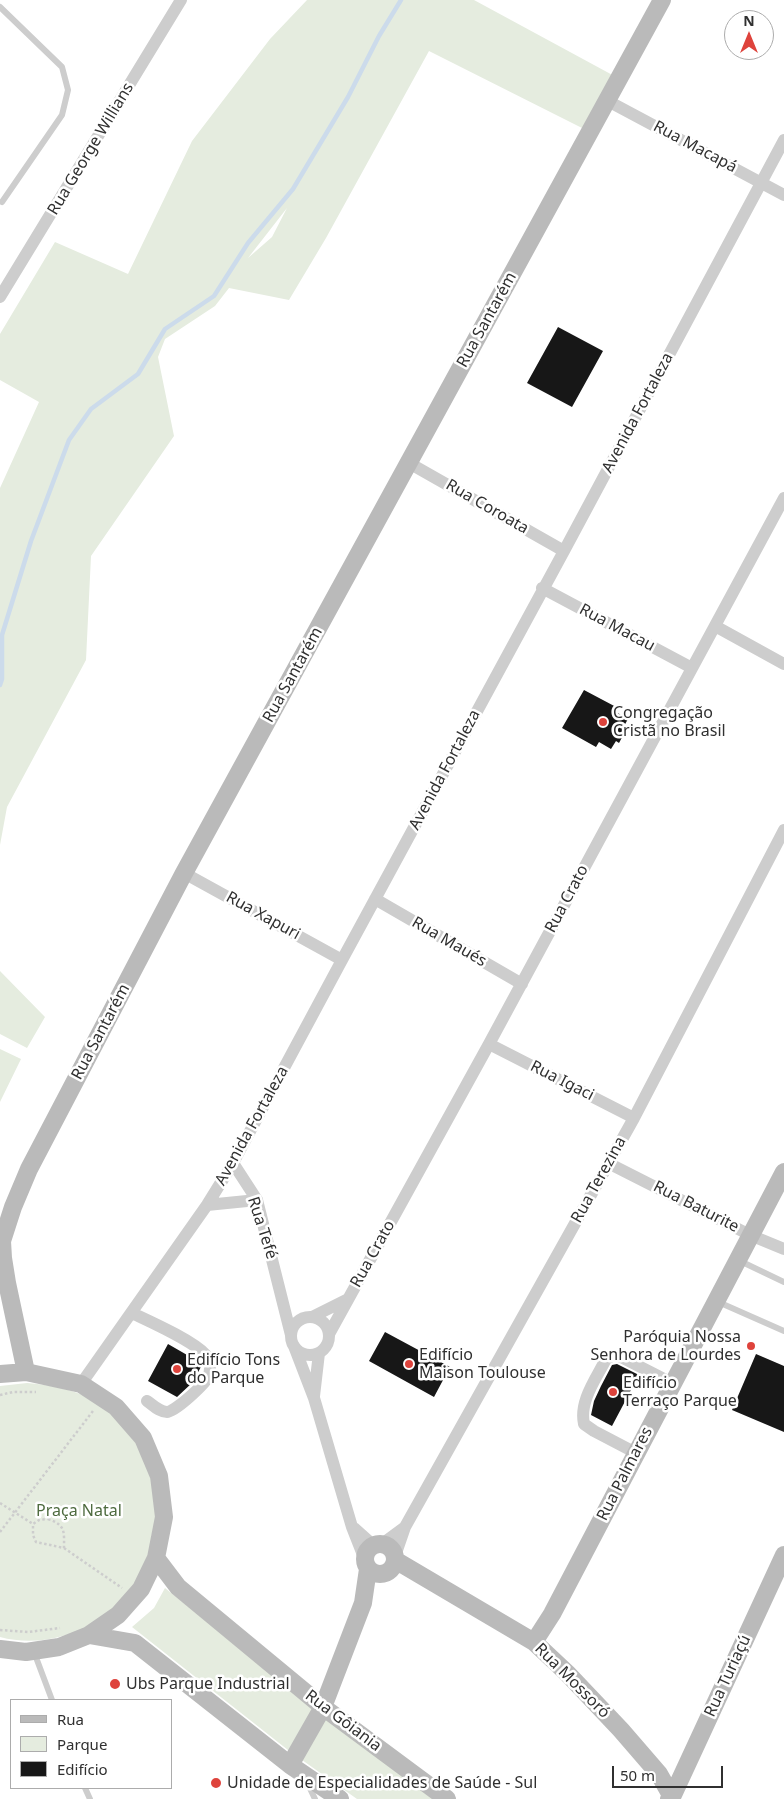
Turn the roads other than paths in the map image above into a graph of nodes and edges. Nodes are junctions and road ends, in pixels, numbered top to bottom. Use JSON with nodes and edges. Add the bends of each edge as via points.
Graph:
{"nodes":[{"id":1,"x":181,"y":0,"type":"edge"},
{"id":2,"x":662,"y":0,"type":"edge"},
{"id":3,"x":0,"y":7,"type":"edge"},
{"id":4,"x":606,"y":100,"type":"junction"},
{"id":5,"x":784,"y":140,"type":"edge"},
{"id":6,"x":761,"y":182,"type":"junction"},
{"id":7,"x":784,"y":195,"type":"edge"},
{"id":8,"x":2,"y":202,"type":"dead end"},
{"id":9,"x":0,"y":297,"type":"edge"},
{"id":10,"x":409,"y":463,"type":"junction"},
{"id":11,"x":784,"y":498,"type":"edge"},
{"id":12,"x":564,"y":551,"type":"junction"},
{"id":13,"x":542,"y":588,"type":"junction"},
{"id":14,"x":715,"y":626,"type":"junction"},
{"id":15,"x":784,"y":664,"type":"edge"},
{"id":16,"x":692,"y":668,"type":"junction"},
{"id":17,"x":784,"y":830,"type":"edge"},
{"id":18,"x":184,"y":873,"type":"junction"},
{"id":19,"x":376,"y":899,"type":"junction"},
{"id":20,"x":342,"y":960,"type":"junction"},
{"id":21,"x":522,"y":984,"type":"junction"},
{"id":22,"x":490,"y":1044,"type":"junction"},
{"id":23,"x":634,"y":1118,"type":"junction"},
{"id":24,"x":608,"y":1163,"type":"junction"},
{"id":25,"x":234,"y":1164,"type":"junction"},
{"id":26,"x":784,"y":1172,"type":"edge"},
{"id":27,"x":257,"y":1200,"type":"junction"},
{"id":28,"x":207,"y":1205,"type":"junction"},
{"id":29,"x":750,"y":1235,"type":"junction"},
{"id":30,"x":784,"y":1249,"type":"edge"},
{"id":31,"x":737,"y":1259,"type":"junction"},
{"id":32,"x":784,"y":1282,"type":"edge"},
{"id":33,"x":282,"y":1296,"type":"junction"},
{"id":34,"x":348,"y":1299,"type":"junction"},
{"id":35,"x":715,"y":1301,"type":"junction"},
{"id":36,"x":132,"y":1313,"type":"junction"},
{"id":37,"x":309,"y":1318,"type":"junction"},
{"id":38,"x":784,"y":1331,"type":"edge"},
{"id":39,"x":329,"y":1334,"type":"junction"},
{"id":40,"x":292,"y":1341,"type":"junction"},
{"id":41,"x":319,"y":1353,"type":"junction"},
{"id":42,"x":26,"y":1372,"type":"junction"},
{"id":43,"x":0,"y":1374,"type":"edge"},
{"id":44,"x":672,"y":1383,"type":"junction"},
{"id":45,"x":82,"y":1384,"type":"junction"},
{"id":46,"x":314,"y":1398,"type":"junction"},
{"id":47,"x":147,"y":1401,"type":"dead end"},
{"id":48,"x":636,"y":1453,"type":"junction"},
{"id":49,"x":784,"y":1555,"type":"edge"},
{"id":50,"x":156,"y":1558,"type":"junction"},
{"id":51,"x":380,"y":1558,"type":"junction"},
{"id":52,"x":779,"y":1579,"type":"edge"},
{"id":53,"x":90,"y":1635,"type":"junction"},
{"id":54,"x":534,"y":1642,"type":"junction"},
{"id":55,"x":0,"y":1649,"type":"edge"},
{"id":56,"x":33,"y":1651,"type":"junction"},
{"id":57,"x":52,"y":1699,"type":"edge"},
{"id":58,"x":323,"y":1707,"type":"junction"},
{"id":59,"x":297,"y":1770,"type":"junction"},
{"id":60,"x":672,"y":1798,"type":"edge"},
{"id":61,"x":315,"y":1799,"type":"edge"},
{"id":62,"x":340,"y":1799,"type":"edge"},
{"id":63,"x":447,"y":1799,"type":"edge"}],
"edges":[{"from":1,"to":9,"type":"street","name":"Rua George Willians"},
{"from":2,"to":4,"type":"street","name":"Rua Santarém"},
{"from":3,"to":8,"type":"lane","via":[[62,67],[68,90],[62,115]]},
{"from":4,"to":6,"type":"street","name":"Rua Macapá"},
{"from":4,"to":10,"type":"street","name":"Rua Santarém"},
{"from":5,"to":6,"type":"street","name":"Avenida Fortaleza"},
{"from":6,"to":7,"type":"street","name":"Rua Macapá"},
{"from":6,"to":12,"type":"street","name":"Avenida Fortaleza"},
{"from":10,"to":12,"type":"street","name":"Rua Coroata"},
{"from":10,"to":18,"type":"street","name":"Rua Santarém"},
{"from":11,"to":14,"type":"street","name":"Rua Crato"},
{"from":12,"to":13,"type":"street","name":"Avenida Fortaleza"},
{"from":13,"to":16,"type":"street","name":"Rua Macau"},
{"from":13,"to":19,"type":"street","name":"Avenida Fortaleza"},
{"from":14,"to":15,"type":"street"},
{"from":14,"to":16,"type":"street","name":"Rua Crato"},
{"from":16,"to":21,"type":"street","name":"Rua Crato"},
{"from":17,"to":23,"type":"street","name":"Rua Terezina"},
{"from":18,"to":20,"type":"street","name":"Rua Xapuri"},
{"from":18,"to":42,"type":"street","name":"Rua Santarém","via":[[30,1169],[2,1241]]},
{"from":19,"to":20,"type":"street","name":"Avenida Fortaleza"},
{"from":19,"to":21,"type":"street","name":"Rua Maués"},
{"from":20,"to":25,"type":"street","name":"Avenida Fortaleza"},
{"from":21,"to":22,"type":"street","name":"Rua Crato"},
{"from":22,"to":23,"type":"street","name":"Rua Igaci"},
{"from":22,"to":34,"type":"street","name":"Rua Crato"},
{"from":23,"to":24,"type":"street","name":"Rua Terezina"},
{"from":24,"to":29,"type":"street","name":"Rua Baturite"},
{"from":24,"to":51,"type":"street","name":"Rua Terezina","via":[[406,1527]]},
{"from":25,"to":27,"type":"street","name":"Rua Tefé"},
{"from":25,"to":28,"type":"street","name":"Avenida Fortaleza"},
{"from":26,"to":29,"type":"street","name":"Rua Palmares"},
{"from":27,"to":28,"type":"street"},
{"from":27,"to":33,"type":"street","name":"Rua Tefé"},
{"from":28,"to":36,"type":"street","name":"Avenida Fortaleza"},
{"from":29,"to":30,"type":"street","name":"Rua Baturite"},
{"from":29,"to":31,"type":"street","name":"Rua Palmares"},
{"from":31,"to":32,"type":"lane"},
{"from":31,"to":35,"type":"street","name":"Rua Palmares"},
{"from":33,"to":37,"type":"street"},
{"from":33,"to":40,"type":"street","name":"Rua Tefé"},
{"from":34,"to":37,"type":"street","name":"Rua Crato"},
{"from":34,"to":39,"type":"street","name":"Rua Crato"},
{"from":35,"to":38,"type":"lane"},
{"from":35,"to":44,"type":"street","name":"Rua Palmares"},
{"from":36,"to":45,"type":"street","name":"Avenida Fortaleza"},
{"from":36,"to":47,"type":"street","via":[[199,1350],[207,1356],[210,1365],[208,1378],[176,1409],[160,1410]]},
{"from":37,"to":39,"type":"street","via":[[324,1323]]},
{"from":37,"to":40,"type":"street","via":[[295,1324]]},
{"from":39,"to":41,"type":"street","via":[[327,1345]]},
{"from":40,"to":41,"type":"street","via":[[302,1354]]},
{"from":40,"to":46,"type":"street","name":"Rua Tefé"},
{"from":41,"to":46,"type":"street","name":"Rua Tefé"},
{"from":42,"to":43,"type":"street"},
{"from":42,"to":45,"type":"street"},
{"from":44,"to":48,"type":"street","name":"Rua Palmares"},
{"from":44,"to":48,"type":"street","via":[[619,1356],[606,1359],[584,1402],[584,1424]]},
{"from":45,"to":50,"type":"street","via":[[116,1407],[143,1438],[159,1476],[164,1517]]},
{"from":46,"to":51,"type":"street","name":"Rua Tefé","via":[[352,1527]]},
{"from":48,"to":54,"type":"street","name":"Rua Palmares","via":[[552,1614]]},
{"from":49,"to":52,"type":"street","name":"Rua Turiaçú"},
{"from":50,"to":53,"type":"street","via":[[141,1589],[118,1615]]},
{"from":50,"to":58,"type":"street","name":"Rua Gôiania","via":[[178,1587]]},
{"from":51,"to":54,"type":"street","name":"Rua Mossoró"},
{"from":51,"to":58,"type":"street","name":"Rua Terezina"},
{"from":52,"to":60,"type":"street","name":"Rua Turiaçú"},
{"from":53,"to":56,"type":"street","via":[[59,1647]]},
{"from":53,"to":59,"type":"street","via":[[135,1643]]},
{"from":54,"to":60,"type":"street","name":"Rua Mossoró","via":[[621,1730],[658,1774]]},
{"from":55,"to":56,"type":"street"},
{"from":56,"to":57,"type":"lane"},
{"from":58,"to":59,"type":"street","name":"Rua Terezina"},
{"from":58,"to":63,"type":"street","name":"Rua Gôiania"},
{"from":59,"to":61,"type":"lane"},
{"from":59,"to":62,"type":"street"}]}
